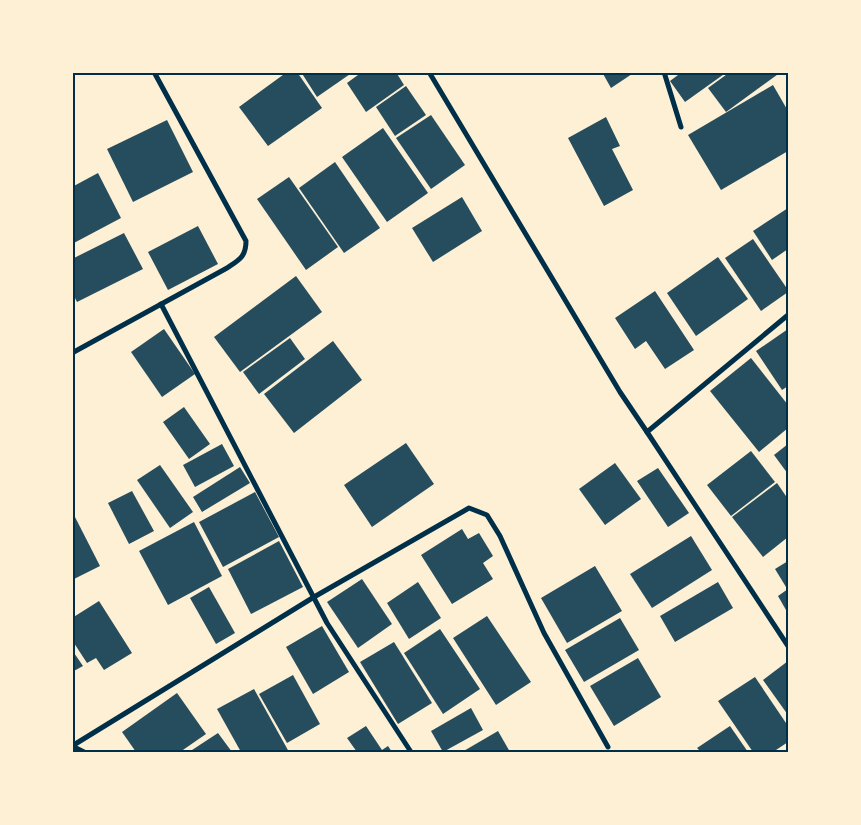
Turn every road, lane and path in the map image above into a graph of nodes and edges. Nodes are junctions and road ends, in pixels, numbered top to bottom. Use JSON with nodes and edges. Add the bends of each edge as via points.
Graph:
{"nodes":[{"id":1,"x":154,"y":72,"type":"edge"},
{"id":2,"x":429,"y":72,"type":"edge"},
{"id":3,"x":664,"y":72,"type":"edge"},
{"id":4,"x":680,"y":127,"type":"dead end"},
{"id":5,"x":161,"y":304,"type":"junction"},
{"id":6,"x":788,"y":315,"type":"edge"},
{"id":7,"x":72,"y":353,"type":"edge"},
{"id":8,"x":648,"y":432,"type":"junction"},
{"id":9,"x":314,"y":597,"type":"junction"},
{"id":10,"x":788,"y":646,"type":"edge"},
{"id":11,"x":72,"y":746,"type":"edge"},
{"id":12,"x":608,"y":747,"type":"dead end"},
{"id":13,"x":84,"y":752,"type":"edge"},
{"id":14,"x":411,"y":752,"type":"edge"}],
"edges":[{"from":1,"to":5,"type":"street","via":[[246,242],[246,251],[240,259]]},
{"from":2,"to":8,"type":"street","via":[[620,392]]},
{"from":3,"to":4,"type":"street"},
{"from":5,"to":7,"type":"street"},
{"from":5,"to":9,"type":"street"},
{"from":6,"to":8,"type":"street"},
{"from":8,"to":10,"type":"street"},
{"from":9,"to":11,"type":"street"},
{"from":9,"to":12,"type":"street","via":[[469,508],[487,515],[544,632]]},
{"from":9,"to":14,"type":"street","via":[[327,623]]},
{"from":11,"to":13,"type":"street"}]}
